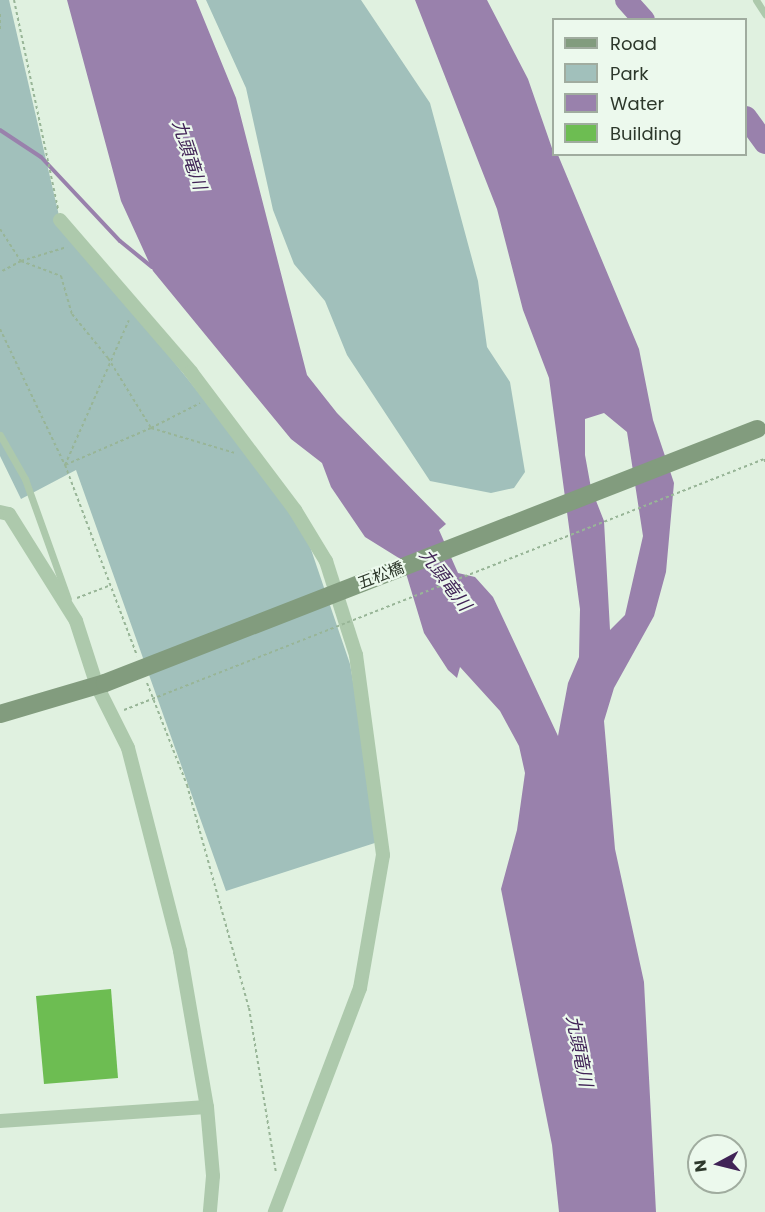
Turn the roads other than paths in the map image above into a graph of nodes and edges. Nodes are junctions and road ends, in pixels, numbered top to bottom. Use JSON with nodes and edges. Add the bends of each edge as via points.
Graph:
{"nodes":[{"id":1,"x":756,"y":0,"type":"edge"},
{"id":2,"x":765,"y":14,"type":"edge"},
{"id":3,"x":60,"y":220,"type":"road end"},
{"id":4,"x":761,"y":428,"type":"edge"},
{"id":5,"x":0,"y":435,"type":"edge"},
{"id":6,"x":0,"y":498,"type":"edge"},
{"id":7,"x":4,"y":513,"type":"edge"},
{"id":8,"x":76,"y":621,"type":"junction"},
{"id":9,"x":101,"y":685,"type":"junction"},
{"id":10,"x":0,"y":714,"type":"edge"},
{"id":11,"x":207,"y":1107,"type":"junction"},
{"id":12,"x":0,"y":1121,"type":"edge"},
{"id":13,"x":213,"y":1176,"type":"junction"},
{"id":14,"x":210,"y":1212,"type":"edge"},
{"id":15,"x":221,"y":1212,"type":"edge"},
{"id":16,"x":274,"y":1212,"type":"edge"}],
"edges":[{"from":1,"to":2,"type":"lane"},
{"from":3,"to":16,"type":"street","via":[[210,397],[258,460],[326,561],[353,645],[383,855],[360,988]]},
{"from":4,"to":9,"type":"main road","name":"五松橋","bridge":true},
{"from":5,"to":8,"type":"lane","via":[[25,479]]},
{"from":6,"to":7,"type":"street"},
{"from":7,"to":8,"type":"street"},
{"from":8,"to":9,"type":"street"},
{"from":9,"to":10,"type":"main road","name":"五松橋"},
{"from":9,"to":11,"type":"street","via":[[128,748],[180,951]]},
{"from":11,"to":12,"type":"street"},
{"from":11,"to":13,"type":"street"},
{"from":13,"to":14,"type":"street"},
{"from":13,"to":15,"type":"street"}]}
